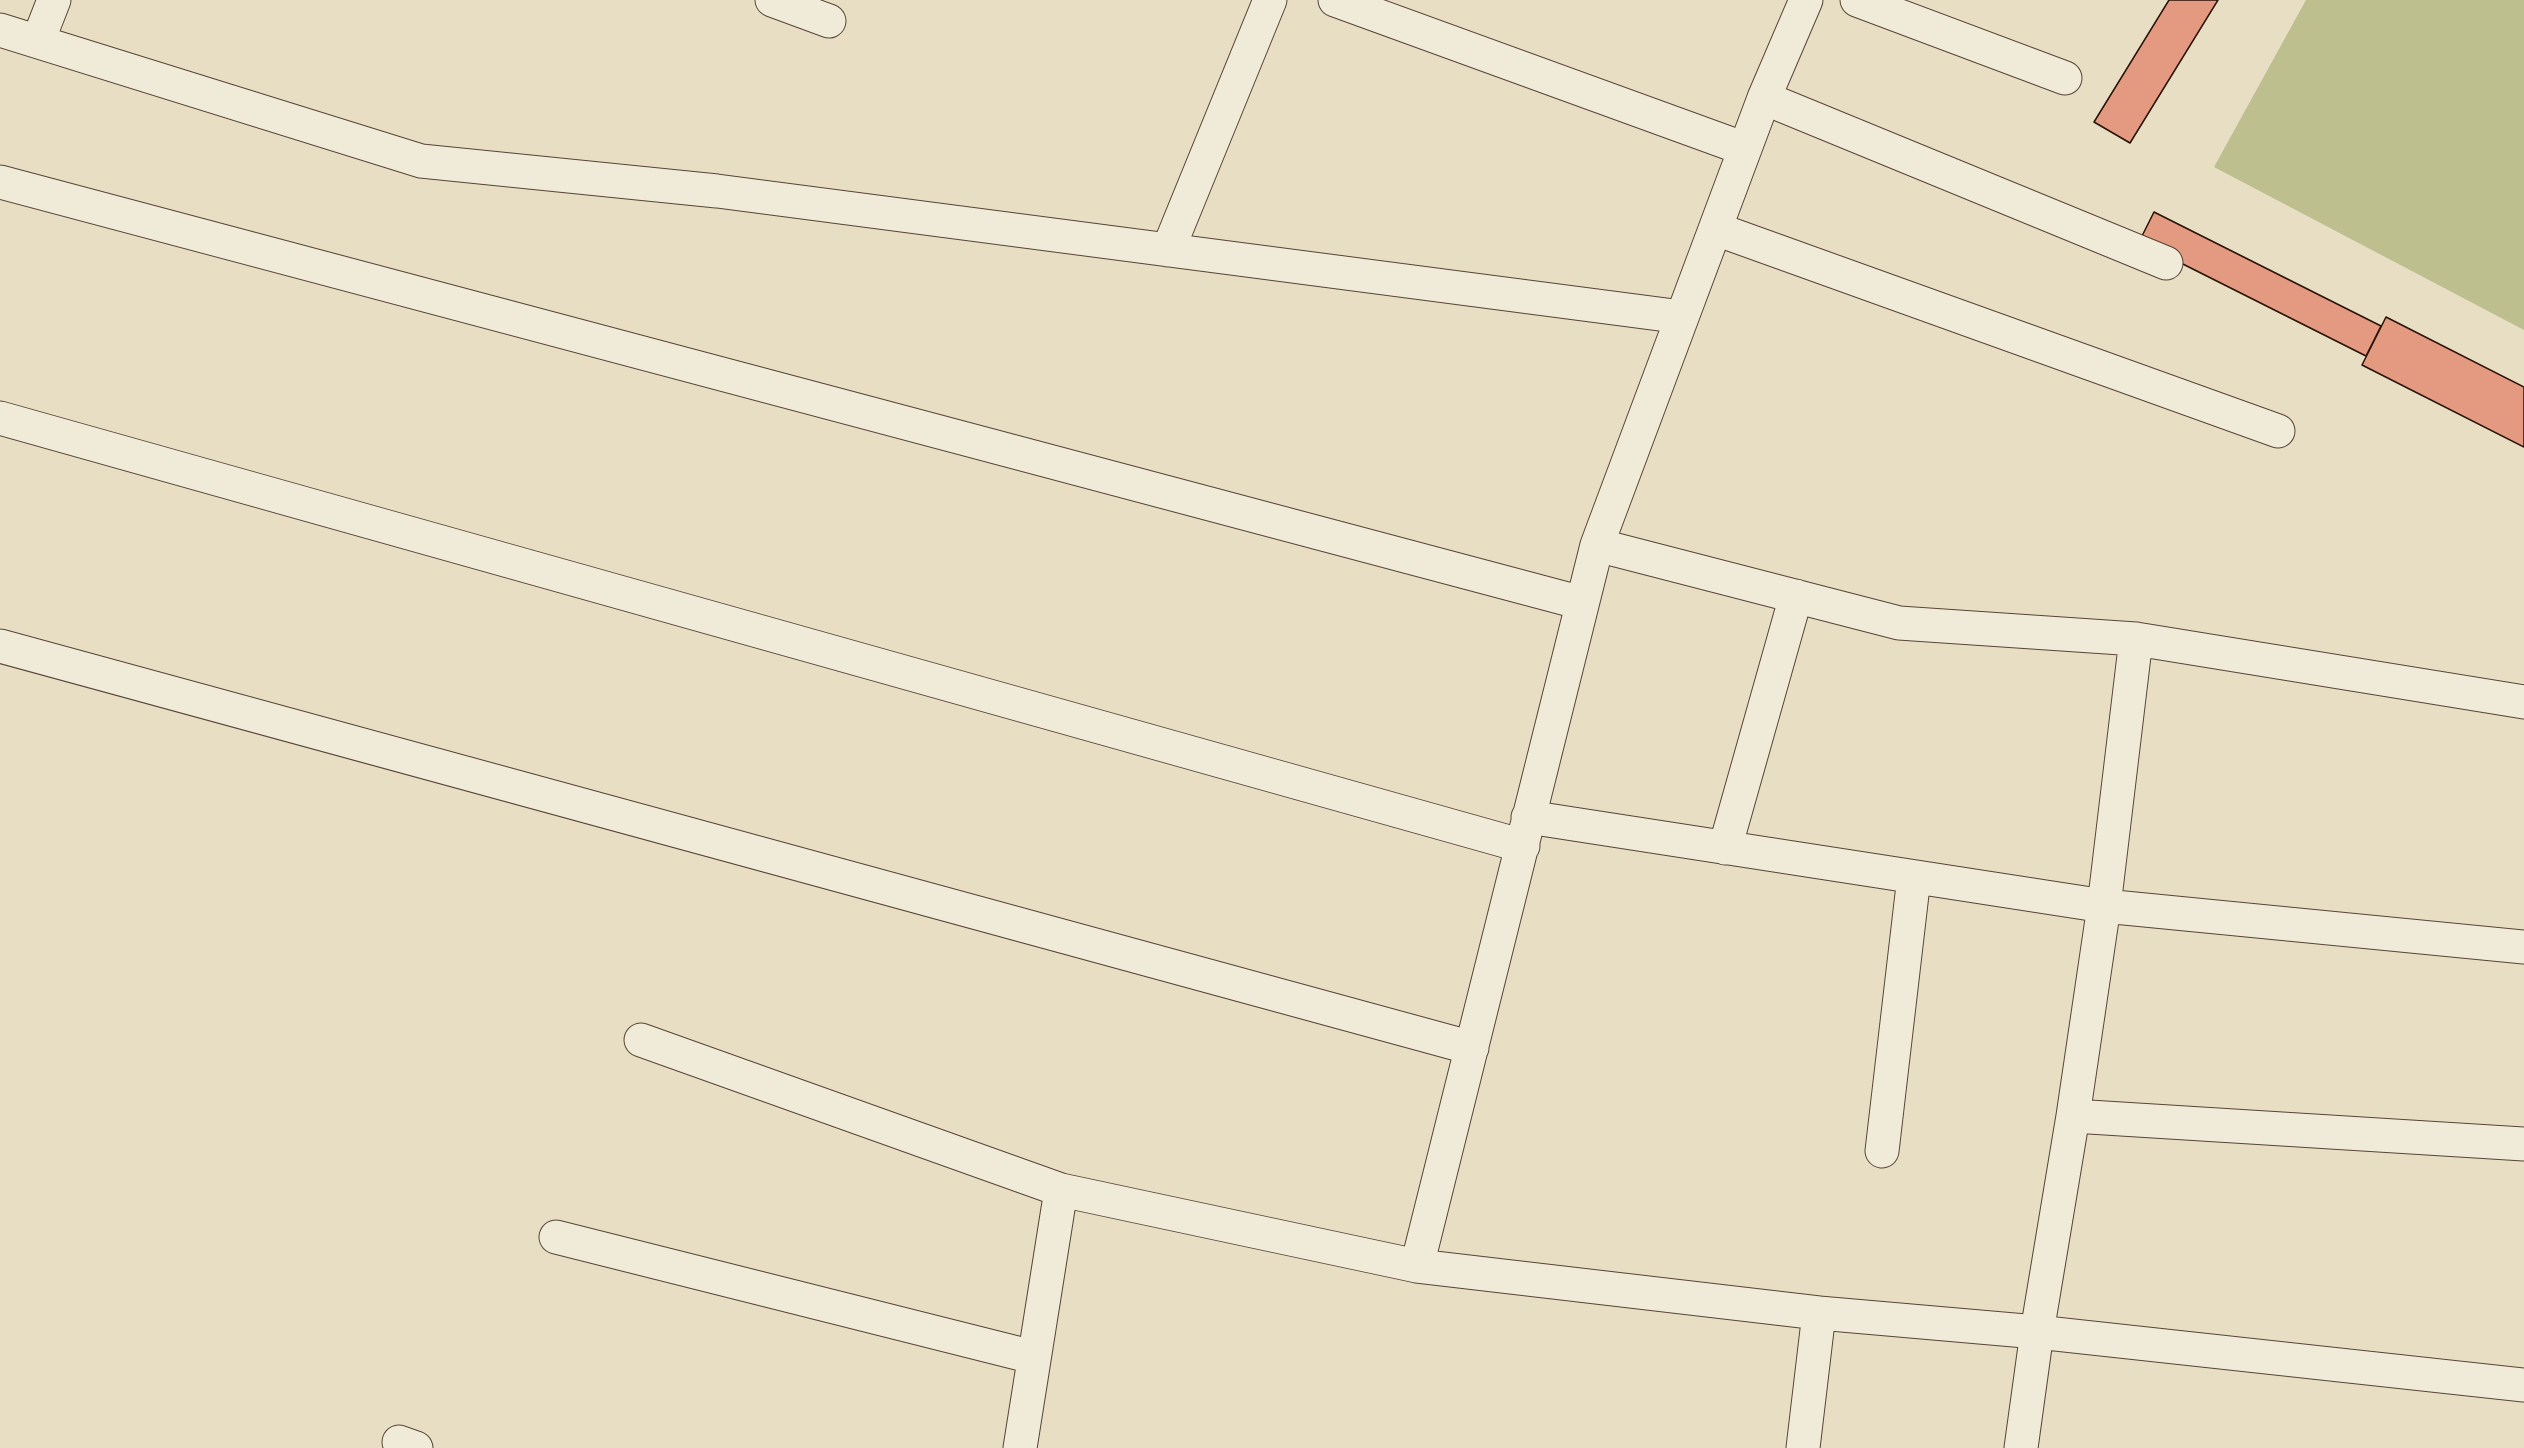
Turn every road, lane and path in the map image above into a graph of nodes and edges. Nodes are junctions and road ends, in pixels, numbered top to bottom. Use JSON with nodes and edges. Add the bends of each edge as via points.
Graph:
{"nodes":[{"id":1,"x":54,"y":0,"type":"edge"},
{"id":2,"x":772,"y":0,"type":"edge"},
{"id":3,"x":1270,"y":0,"type":"edge"},
{"id":4,"x":1335,"y":0,"type":"edge"},
{"id":5,"x":1806,"y":0,"type":"edge"},
{"id":6,"x":1857,"y":0,"type":"edge"},
{"id":7,"x":830,"y":21,"type":"dead end"},
{"id":8,"x":0,"y":30,"type":"edge"},
{"id":9,"x":38,"y":40,"type":"junction"},
{"id":10,"x":2065,"y":78,"type":"dead end"},
{"id":11,"x":1764,"y":98,"type":"junction"},
{"id":12,"x":1745,"y":149,"type":"junction"},
{"id":13,"x":0,"y":182,"type":"edge"},
{"id":14,"x":1716,"y":228,"type":"junction"},
{"id":15,"x":1168,"y":250,"type":"junction"},
{"id":16,"x":2166,"y":263,"type":"dead end"},
{"id":17,"x":1682,"y":317,"type":"junction"},
{"id":18,"x":0,"y":418,"type":"edge"},
{"id":19,"x":2278,"y":431,"type":"dead end"},
{"id":20,"x":1597,"y":545,"type":"junction"},
{"id":21,"x":1796,"y":596,"type":"junction"},
{"id":22,"x":1582,"y":603,"type":"junction"},
{"id":23,"x":2136,"y":639,"type":"junction"},
{"id":24,"x":0,"y":646,"type":"edge"},
{"id":25,"x":2524,"y":702,"type":"edge"},
{"id":26,"x":1525,"y":831,"type":"junction"},
{"id":27,"x":1725,"y":848,"type":"junction"},
{"id":28,"x":1914,"y":877,"type":"junction"},
{"id":29,"x":2104,"y":906,"type":"junction"},
{"id":30,"x":2524,"y":947,"type":"edge"},
{"id":31,"x":641,"y":1040,"type":"dead end"},
{"id":32,"x":1472,"y":1048,"type":"junction"},
{"id":33,"x":2073,"y":1116,"type":"junction"},
{"id":34,"x":2524,"y":1144,"type":"edge"},
{"id":35,"x":1882,"y":1151,"type":"dead end"},
{"id":36,"x":1061,"y":1190,"type":"junction"},
{"id":37,"x":556,"y":1237,"type":"dead end"},
{"id":38,"x":1417,"y":1266,"type":"junction"},
{"id":39,"x":1819,"y":1313,"type":"junction"},
{"id":40,"x":2037,"y":1332,"type":"junction"},
{"id":41,"x":1033,"y":1357,"type":"junction"},
{"id":42,"x":2524,"y":1385,"type":"edge"},
{"id":43,"x":1020,"y":1448,"type":"edge"},
{"id":44,"x":1803,"y":1448,"type":"edge"},
{"id":45,"x":2021,"y":1448,"type":"edge"}],
"edges":[{"from":1,"to":9,"type":"street"},
{"from":2,"to":7,"type":"street"},
{"from":3,"to":15,"type":"street"},
{"from":4,"to":12,"type":"street"},
{"from":5,"to":11,"type":"street"},
{"from":6,"to":10,"type":"street"},
{"from":8,"to":9,"type":"street"},
{"from":9,"to":15,"type":"street","via":[[421,161],[717,191]]},
{"from":11,"to":12,"type":"street"},
{"from":11,"to":16,"type":"street"},
{"from":12,"to":14,"type":"street"},
{"from":13,"to":22,"type":"street"},
{"from":14,"to":17,"type":"street"},
{"from":14,"to":19,"type":"street"},
{"from":15,"to":17,"type":"street"},
{"from":17,"to":20,"type":"street"},
{"from":18,"to":26,"type":"street"},
{"from":20,"to":21,"type":"street"},
{"from":20,"to":22,"type":"street"},
{"from":21,"to":23,"type":"street","via":[[1899,622]]},
{"from":21,"to":27,"type":"street"},
{"from":22,"to":26,"type":"street"},
{"from":23,"to":25,"type":"street"},
{"from":23,"to":29,"type":"street"},
{"from":24,"to":32,"type":"street"},
{"from":26,"to":27,"type":"street"},
{"from":26,"to":32,"type":"street"},
{"from":27,"to":28,"type":"street"},
{"from":28,"to":29,"type":"street"},
{"from":28,"to":35,"type":"street"},
{"from":29,"to":30,"type":"street"},
{"from":29,"to":33,"type":"street"},
{"from":31,"to":36,"type":"street"},
{"from":32,"to":38,"type":"street"},
{"from":33,"to":34,"type":"street"},
{"from":33,"to":40,"type":"street"},
{"from":36,"to":38,"type":"street"},
{"from":36,"to":41,"type":"street"},
{"from":37,"to":41,"type":"street"},
{"from":38,"to":39,"type":"street"},
{"from":39,"to":40,"type":"street"},
{"from":39,"to":44,"type":"street"},
{"from":40,"to":42,"type":"street"},
{"from":40,"to":45,"type":"street"},
{"from":41,"to":43,"type":"street"}]}
